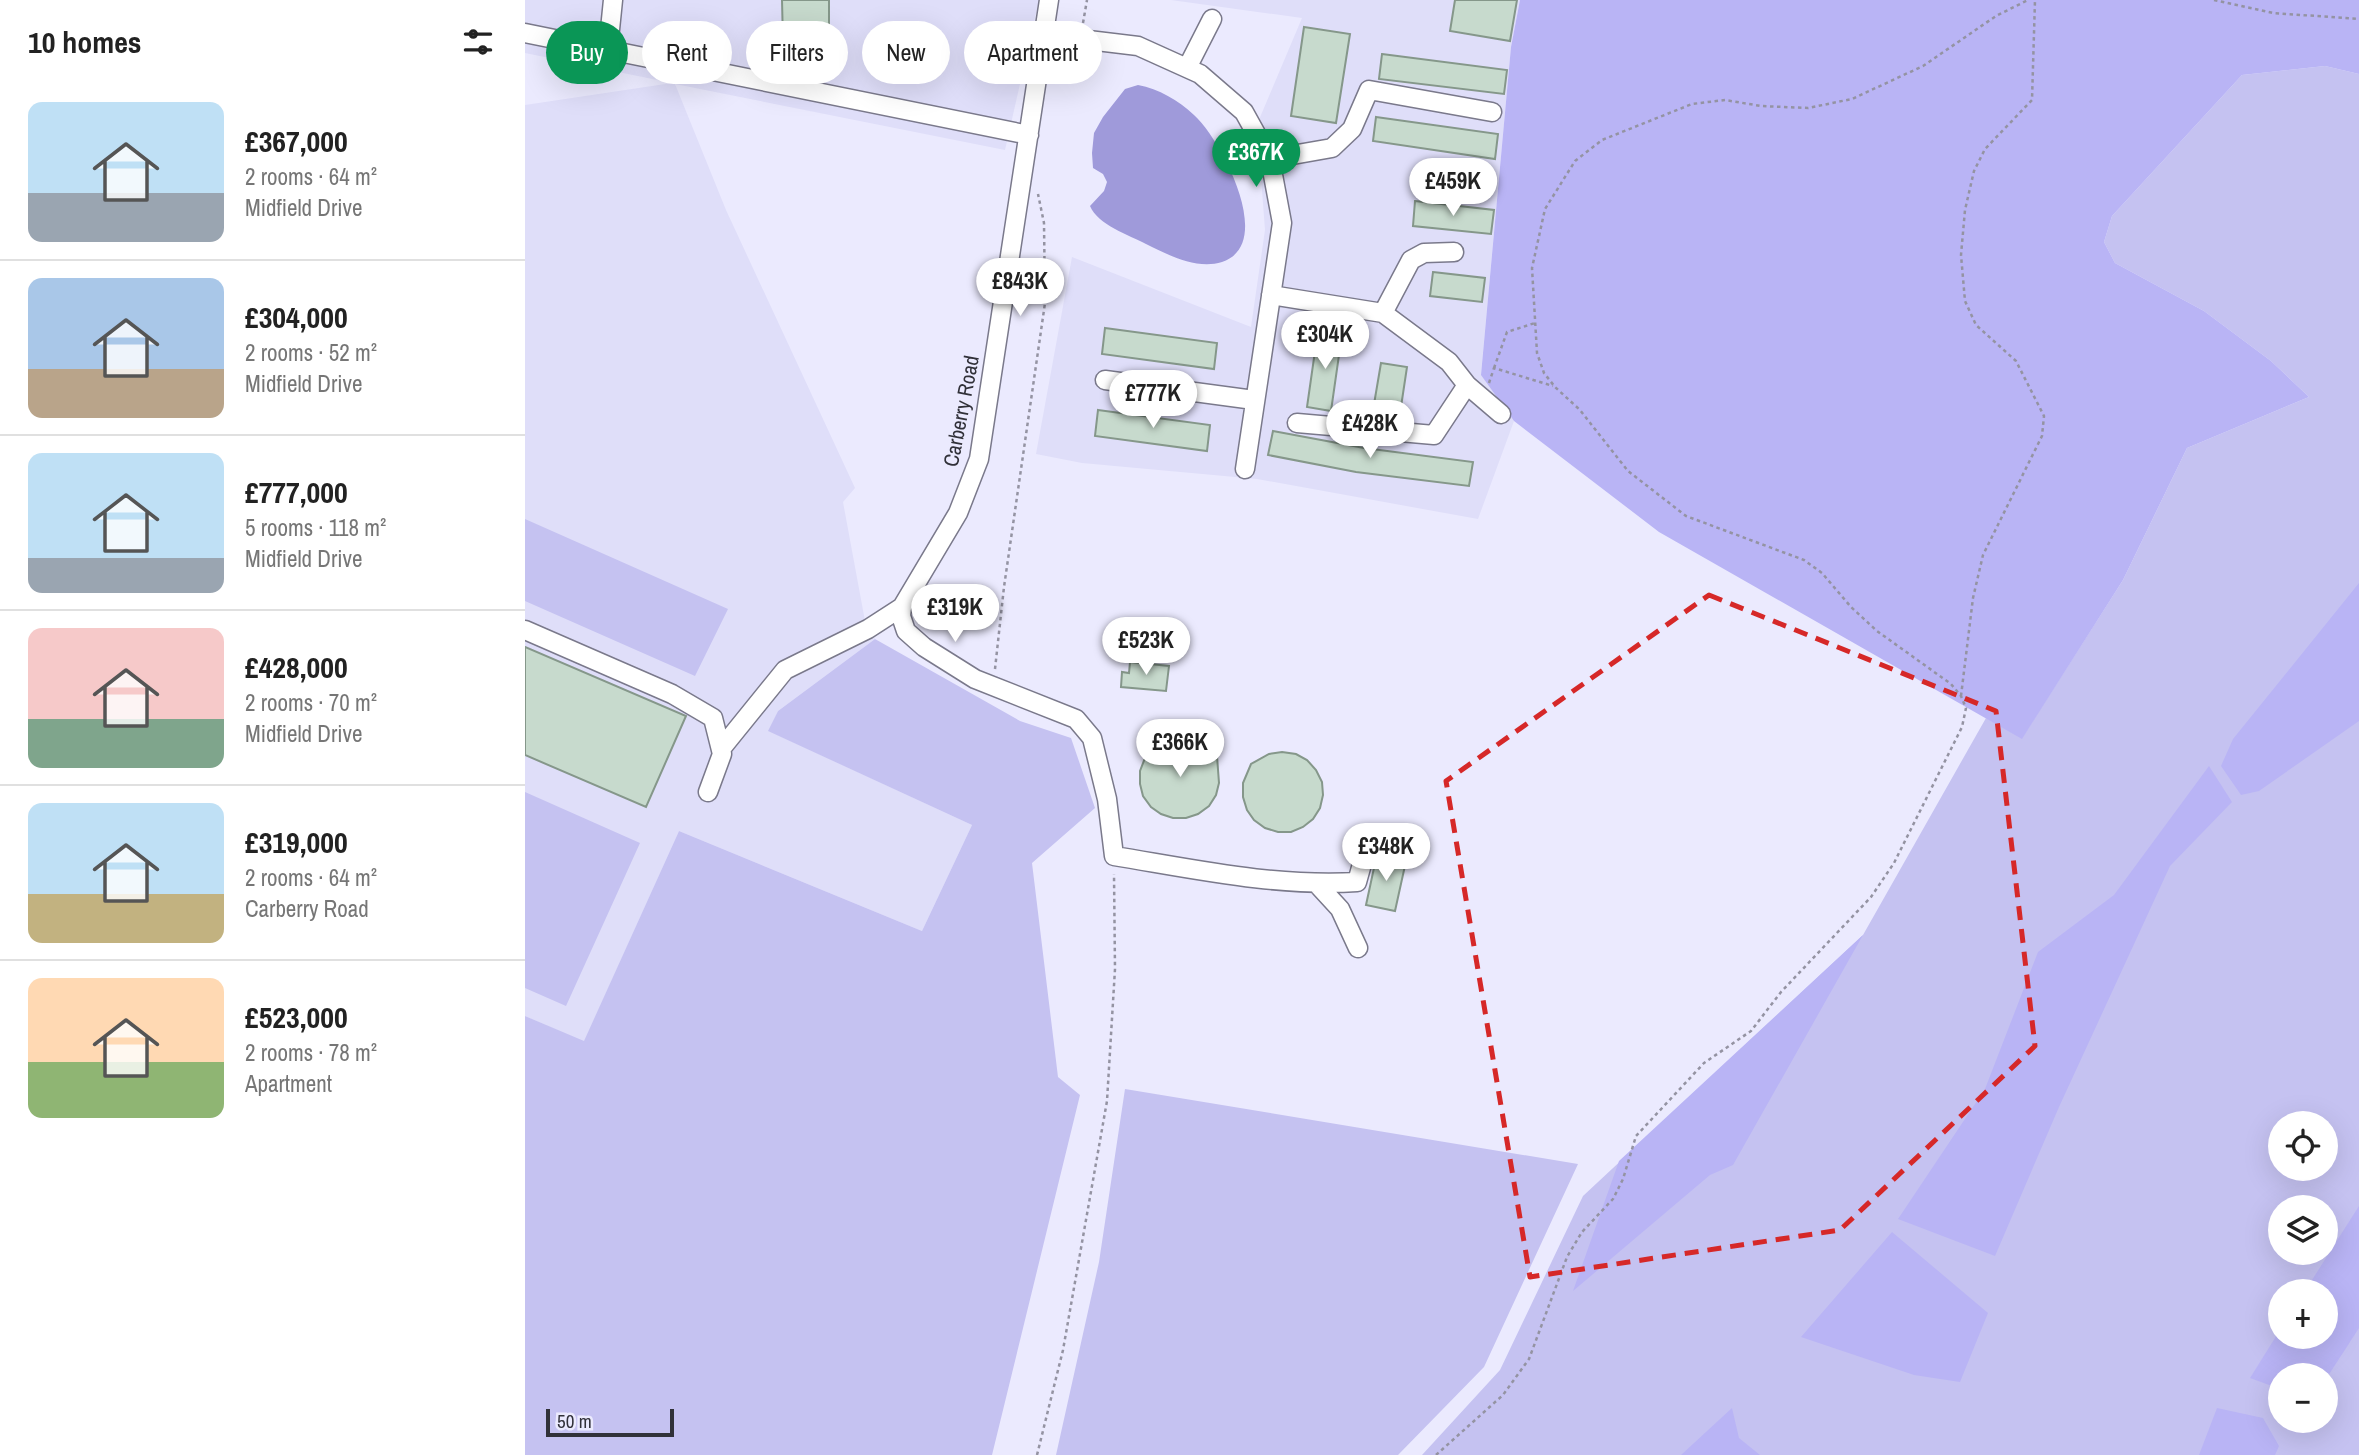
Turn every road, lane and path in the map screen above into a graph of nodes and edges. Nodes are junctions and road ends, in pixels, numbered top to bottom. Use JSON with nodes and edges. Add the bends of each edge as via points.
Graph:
{"nodes":[{"id":1,"x":613,"y":0,"type":"edge"},
{"id":2,"x":1048,"y":0,"type":"edge"},
{"id":3,"x":1087,"y":0,"type":"edge"},
{"id":4,"x":2028,"y":0,"type":"edge"},
{"id":5,"x":2035,"y":0,"type":"edge"},
{"id":6,"x":2214,"y":0,"type":"edge"},
{"id":7,"x":1212,"y":19,"type":"dead end"},
{"id":8,"x":2359,"y":19,"type":"edge"},
{"id":9,"x":611,"y":21,"type":"edge"},
{"id":10,"x":1045,"y":21,"type":"edge"},
{"id":11,"x":1083,"y":21,"type":"edge"},
{"id":12,"x":525,"y":33,"type":"edge"},
{"id":13,"x":546,"y":37,"type":"edge"},
{"id":14,"x":1102,"y":42,"type":"edge"},
{"id":15,"x":628,"y":53,"type":"edge"},
{"id":16,"x":1187,"y":68,"type":"junction"},
{"id":17,"x":1035,"y":84,"type":"edge"},
{"id":18,"x":1492,"y":112,"type":"dead end"},
{"id":19,"x":1028,"y":135,"type":"junction"},
{"id":20,"x":1269,"y":159,"type":"junction"},
{"id":21,"x":1038,"y":191,"type":"dead end"},
{"id":22,"x":1454,"y":252,"type":"dead end"},
{"id":23,"x":1271,"y":295,"type":"junction"},
{"id":24,"x":1383,"y":313,"type":"junction"},
{"id":25,"x":1535,"y":323,"type":"junction"},
{"id":26,"x":1494,"y":368,"type":"junction"},
{"id":27,"x":1105,"y":380,"type":"dead end"},
{"id":28,"x":1467,"y":385,"type":"junction"},
{"id":29,"x":1555,"y":387,"type":"junction"},
{"id":30,"x":1483,"y":399,"type":"junction"},
{"id":31,"x":1254,"y":400,"type":"junction"},
{"id":32,"x":1501,"y":414,"type":"dead end"},
{"id":33,"x":1297,"y":423,"type":"dead end"},
{"id":34,"x":1245,"y":469,"type":"dead end"},
{"id":35,"x":902,"y":607,"type":"junction"},
{"id":36,"x":525,"y":631,"type":"edge"},
{"id":37,"x":993,"y":687,"type":"junction"},
{"id":38,"x":1961,"y":696,"type":"junction"},
{"id":39,"x":721,"y":749,"type":"junction"},
{"id":40,"x":708,"y":792,"type":"dead end"},
{"id":41,"x":1367,"y":846,"type":"dead end"},
{"id":42,"x":1114,"y":856,"type":"junction"},
{"id":43,"x":1317,"y":884,"type":"junction"},
{"id":44,"x":1358,"y":948,"type":"dead end"},
{"id":45,"x":1038,"y":1455,"type":"edge"},
{"id":46,"x":1436,"y":1455,"type":"edge"}],
"edges":[{"from":1,"to":9,"type":"street"},
{"from":2,"to":10,"type":"street","name":"Carberry Road"},
{"from":3,"to":11,"type":"path"},
{"from":4,"to":25,"type":"path","via":[[1923,66],[1852,99],[1808,108],[1725,100],[1692,104],[1602,140],[1575,161],[1545,209],[1532,268]]},
{"from":5,"to":38,"type":"path","via":[[2032,100],[1985,149],[1974,172],[1961,255],[1965,301],[1976,325],[2016,361],[2044,416],[2042,436],[1983,555]]},
{"from":6,"to":8,"type":"path","via":[[2273,13]]},
{"from":7,"to":16,"type":"street"},
{"from":12,"to":13,"type":"street"},
{"from":14,"to":16,"type":"street","via":[[1137,46]]},
{"from":15,"to":19,"type":"street"},
{"from":16,"to":20,"type":"street","via":[[1244,112]]},
{"from":17,"to":19,"type":"street","name":"Carberry Road"},
{"from":18,"to":20,"type":"street","via":[[1369,90],[1352,128],[1332,148]]},
{"from":19,"to":35,"type":"street","name":"Carberry Road","via":[[979,459],[958,513]]},
{"from":20,"to":23,"type":"street","via":[[1282,223]]},
{"from":21,"to":37,"type":"path","via":[[1044,223],[1045,303]]},
{"from":22,"to":24,"type":"street","via":[[1424,253],[1411,260]]},
{"from":23,"to":24,"type":"street"},
{"from":23,"to":31,"type":"street"},
{"from":24,"to":28,"type":"street","via":[[1448,362]]},
{"from":25,"to":26,"type":"path","via":[[1507,332]]},
{"from":25,"to":29,"type":"path","via":[[1537,353]]},
{"from":26,"to":29,"type":"path"},
{"from":26,"to":30,"type":"path"},
{"from":27,"to":31,"type":"street"},
{"from":28,"to":30,"type":"street"},
{"from":28,"to":33,"type":"street","via":[[1434,435]]},
{"from":29,"to":38,"type":"path","via":[[1580,410],[1628,471],[1686,516],[1804,560],[1877,631]]},
{"from":30,"to":32,"type":"street"},
{"from":31,"to":34,"type":"street"},
{"from":35,"to":37,"type":"street","via":[[906,631],[924,647]]},
{"from":35,"to":39,"type":"street","via":[[785,670]]},
{"from":36,"to":39,"type":"street","via":[[672,694],[713,718]]},
{"from":37,"to":42,"type":"street","via":[[1076,719],[1092,738],[1107,799]]},
{"from":38,"to":46,"type":"path","via":[[1966,708],[1962,727],[1894,863],[1871,897],[1781,992],[1751,1031],[1704,1063],[1636,1136],[1613,1199],[1567,1257],[1529,1359],[1503,1395]]},
{"from":39,"to":40,"type":"street"},
{"from":41,"to":43,"type":"street","via":[[1357,882]]},
{"from":42,"to":43,"type":"street"},
{"from":42,"to":45,"type":"path","via":[[1115,969],[1107,1101],[1063,1350]]},
{"from":43,"to":44,"type":"street","via":[[1340,909]]}]}
